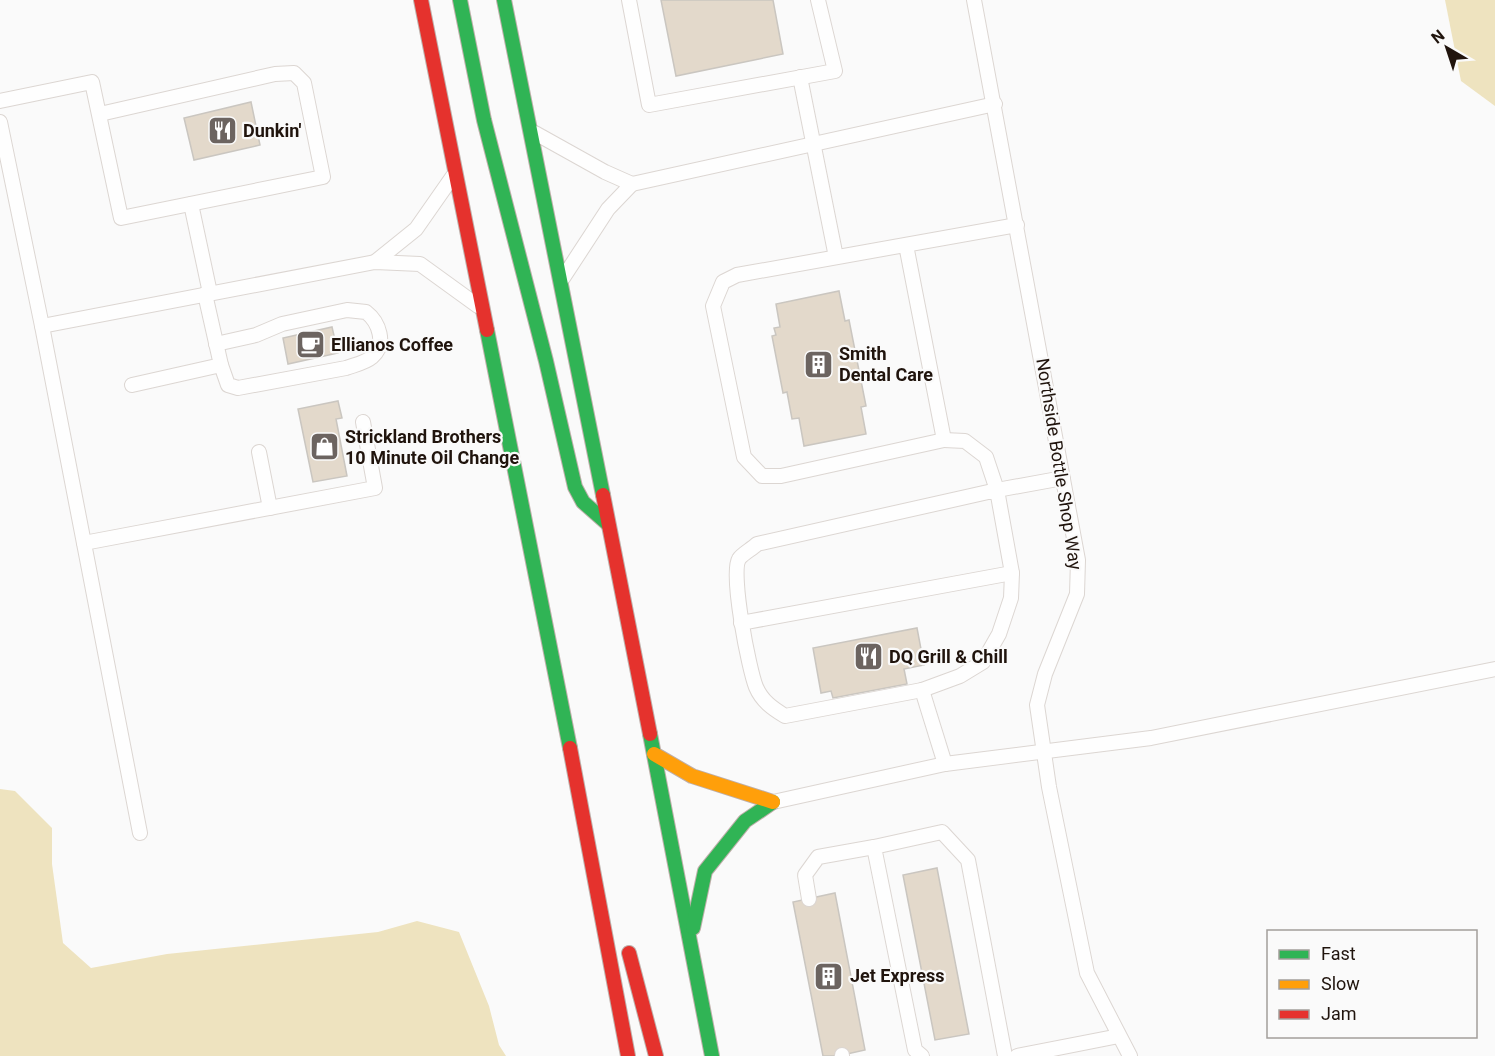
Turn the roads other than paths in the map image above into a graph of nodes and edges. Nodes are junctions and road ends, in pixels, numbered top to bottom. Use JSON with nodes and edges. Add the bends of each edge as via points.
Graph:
{"nodes":[{"id":1,"x":421,"y":0,"type":"edge"},
{"id":2,"x":460,"y":0,"type":"edge"},
{"id":3,"x":504,"y":0,"type":"edge"},
{"id":4,"x":629,"y":0,"type":"edge"},
{"id":5,"x":818,"y":0,"type":"edge"},
{"id":6,"x":974,"y":0,"type":"edge"},
{"id":7,"x":800,"y":77,"type":"junction"},
{"id":8,"x":0,"y":101,"type":"edge"},
{"id":9,"x":995,"y":104,"type":"junction"},
{"id":10,"x":100,"y":114,"type":"junction"},
{"id":11,"x":0,"y":122,"type":"edge"},
{"id":12,"x":530,"y":130,"type":"junction"},
{"id":13,"x":815,"y":144,"type":"junction"},
{"id":14,"x":455,"y":172,"type":"junction"},
{"id":15,"x":632,"y":184,"type":"junction"},
{"id":16,"x":191,"y":204,"type":"junction"},
{"id":17,"x":1017,"y":225,"type":"junction"},
{"id":18,"x":906,"y":244,"type":"junction"},
{"id":19,"x":836,"y":257,"type":"junction"},
{"id":20,"x":375,"y":262,"type":"junction"},
{"id":21,"x":560,"y":282,"type":"junction"},
{"id":22,"x":208,"y":294,"type":"junction"},
{"id":23,"x":483,"y":310,"type":"junction"},
{"id":24,"x":42,"y":326,"type":"junction"},
{"id":25,"x":216,"y":345,"type":"junction"},
{"id":26,"x":221,"y":365,"type":"junction"},
{"id":27,"x":132,"y":385,"type":"dead end"},
{"id":28,"x":363,"y":422,"type":"dead end"},
{"id":29,"x":944,"y":440,"type":"junction"},
{"id":30,"x":259,"y":452,"type":"dead end"},
{"id":31,"x":1063,"y":477,"type":"junction"},
{"id":32,"x":997,"y":490,"type":"junction"},
{"id":33,"x":270,"y":508,"type":"junction"},
{"id":34,"x":608,"y":524,"type":"junction"},
{"id":35,"x":84,"y":543,"type":"junction"},
{"id":36,"x":1011,"y":573,"type":"junction"},
{"id":37,"x":741,"y":623,"type":"junction"},
{"id":38,"x":1495,"y":669,"type":"edge"},
{"id":39,"x":922,"y":690,"type":"junction"},
{"id":40,"x":1044,"y":752,"type":"junction"},
{"id":41,"x":654,"y":754,"type":"junction"},
{"id":42,"x":945,"y":764,"type":"junction"},
{"id":43,"x":773,"y":802,"type":"junction"},
{"id":44,"x":140,"y":833,"type":"dead end"},
{"id":45,"x":874,"y":847,"type":"junction"},
{"id":46,"x":592,"y":866,"type":"junction"},
{"id":47,"x":809,"y":899,"type":"dead end"},
{"id":48,"x":617,"y":925,"type":"dead end"},
{"id":49,"x":690,"y":941,"type":"junction"},
{"id":50,"x":626,"y":945,"type":"dead end"},
{"id":51,"x":1119,"y":1036,"type":"junction"},
{"id":52,"x":628,"y":1056,"type":"edge"},
{"id":53,"x":656,"y":1056,"type":"edge"},
{"id":54,"x":712,"y":1056,"type":"edge"},
{"id":55,"x":922,"y":1056,"type":"edge"},
{"id":56,"x":1005,"y":1056,"type":"edge"},
{"id":57,"x":1017,"y":1056,"type":"edge"},
{"id":58,"x":1130,"y":1056,"type":"edge"}],
"edges":[{"from":1,"to":14,"type":"main road"},
{"from":2,"to":34,"type":"main road","via":[[484,120],[575,487],[583,502]]},
{"from":3,"to":12,"type":"main road"},
{"from":4,"to":7,"type":"lane","via":[[649,105]]},
{"from":5,"to":7,"type":"lane","via":[[835,71]]},
{"from":6,"to":9,"type":"lane","name":"Northside Bottle Shop Way"},
{"from":7,"to":13,"type":"lane"},
{"from":8,"to":10,"type":"lane","via":[[92,82]]},
{"from":9,"to":13,"type":"lane"},
{"from":9,"to":17,"type":"lane","name":"Northside Bottle Shop Way"},
{"from":10,"to":16,"type":"lane","via":[[121,218]]},
{"from":10,"to":16,"type":"lane","via":[[294,73],[304,83],[323,177]]},
{"from":11,"to":24,"type":"lane"},
{"from":12,"to":15,"type":"lane"},
{"from":12,"to":21,"type":"main road"},
{"from":13,"to":15,"type":"lane"},
{"from":13,"to":19,"type":"lane"},
{"from":14,"to":20,"type":"lane","via":[[416,229]]},
{"from":14,"to":23,"type":"main road"},
{"from":15,"to":21,"type":"lane","via":[[608,209]]},
{"from":16,"to":22,"type":"lane"},
{"from":17,"to":18,"type":"lane"},
{"from":17,"to":31,"type":"lane","name":"Northside Bottle Shop Way"},
{"from":18,"to":19,"type":"lane"},
{"from":18,"to":29,"type":"lane"},
{"from":19,"to":29,"type":"lane","via":[[737,275],[723,282],[713,306],[744,457],[762,476],[781,476]]},
{"from":20,"to":22,"type":"lane"},
{"from":20,"to":23,"type":"lane","via":[[420,264]]},
{"from":21,"to":34,"type":"main road"},
{"from":22,"to":24,"type":"lane"},
{"from":22,"to":25,"type":"lane"},
{"from":23,"to":46,"type":"main road"},
{"from":24,"to":35,"type":"lane"},
{"from":25,"to":26,"type":"lane"},
{"from":25,"to":26,"type":"lane","via":[[282,324],[347,310],[366,312],[378,326],[380,338],[373,357],[345,368],[238,388],[228,384]]},
{"from":26,"to":27,"type":"lane"},
{"from":28,"to":33,"type":"lane","via":[[375,488]]},
{"from":29,"to":32,"type":"lane","via":[[965,441],[986,457]]},
{"from":30,"to":33,"type":"lane"},
{"from":31,"to":32,"type":"lane"},
{"from":31,"to":40,"type":"lane","name":"Northside Bottle Shop Way","via":[[1078,561],[1077,594],[1037,705]]},
{"from":32,"to":36,"type":"lane"},
{"from":32,"to":37,"type":"lane","via":[[757,544],[738,559],[735,575]]},
{"from":33,"to":35,"type":"lane"},
{"from":34,"to":41,"type":"main road"},
{"from":35,"to":44,"type":"lane"},
{"from":36,"to":37,"type":"lane"},
{"from":36,"to":39,"type":"lane","via":[[1011,598],[999,634],[983,662],[960,676]]},
{"from":37,"to":39,"type":"lane","via":[[756,686],[767,705],[785,716]]},
{"from":38,"to":40,"type":"lane","via":[[1151,738]]},
{"from":39,"to":42,"type":"lane"},
{"from":40,"to":42,"type":"lane"},
{"from":40,"to":51,"type":"lane","name":"Northside Bottle Shop Way","via":[[1087,973]]},
{"from":41,"to":43,"type":"main road","via":[[692,776]]},
{"from":41,"to":49,"type":"main road"},
{"from":42,"to":43,"type":"lane"},
{"from":43,"to":49,"type":"main road","via":[[745,821],[705,871]]},
{"from":45,"to":47,"type":"lane","via":[[818,857],[805,875]]},
{"from":45,"to":55,"type":"lane","via":[[915,1050]]},
{"from":45,"to":56,"type":"lane","via":[[942,832],[968,860]]},
{"from":46,"to":48,"type":"main road"},
{"from":46,"to":52,"type":"main road"},
{"from":49,"to":54,"type":"main road"},
{"from":50,"to":53,"type":"main road"},
{"from":51,"to":57,"type":"lane"},
{"from":51,"to":58,"type":"lane","name":"Northside Bottle Shop Way"}]}
